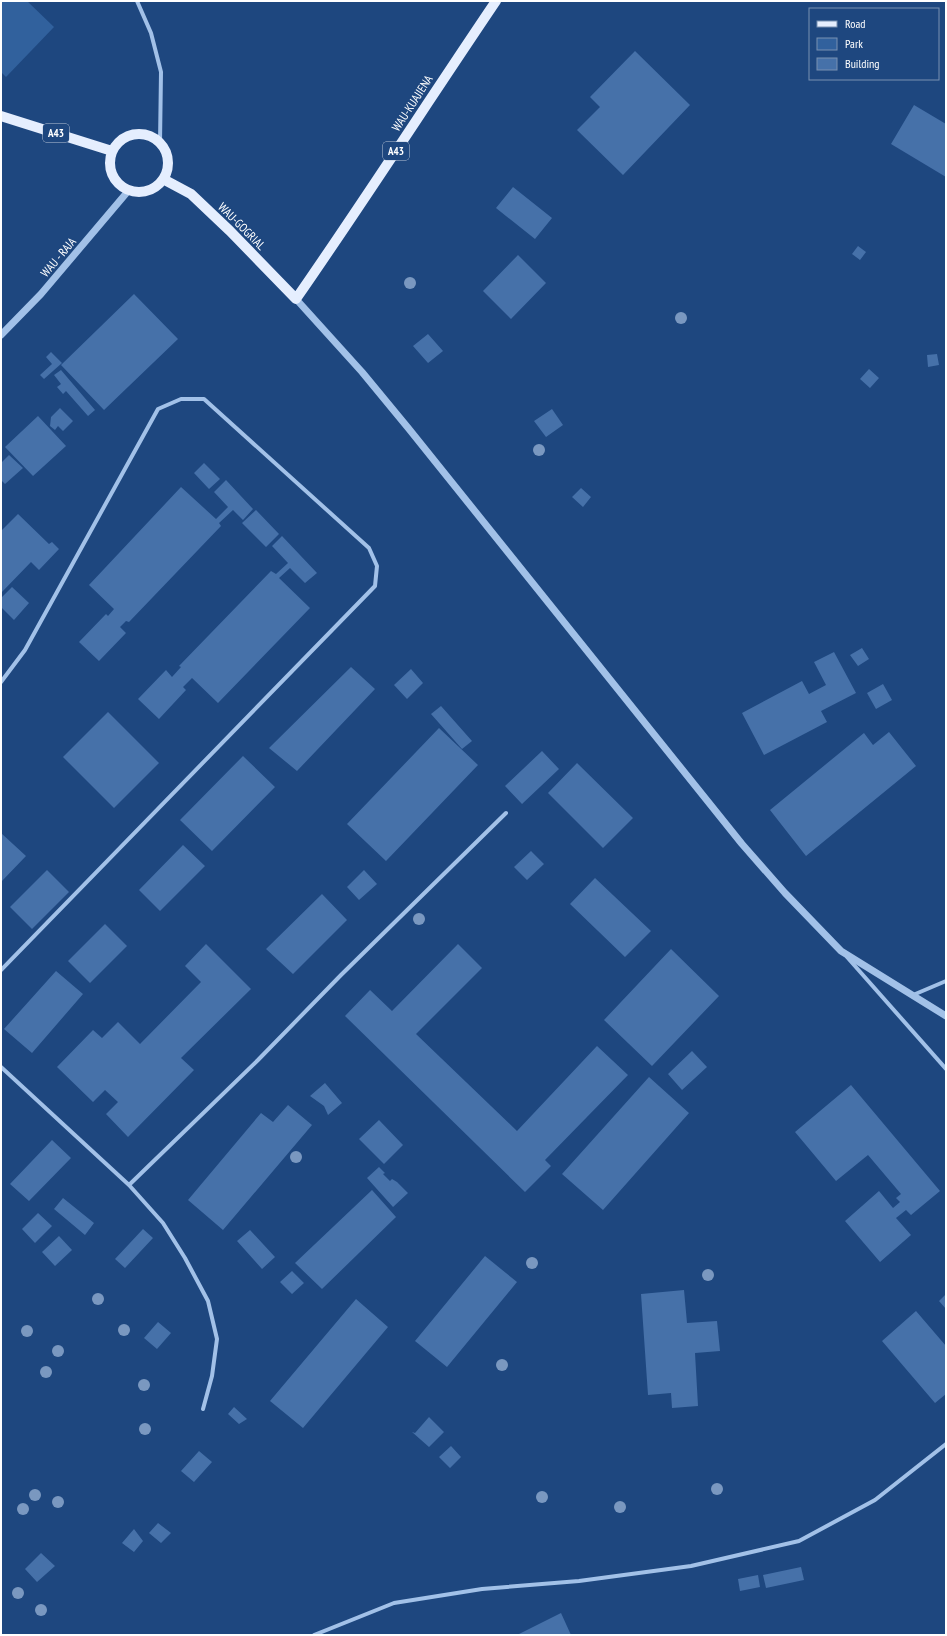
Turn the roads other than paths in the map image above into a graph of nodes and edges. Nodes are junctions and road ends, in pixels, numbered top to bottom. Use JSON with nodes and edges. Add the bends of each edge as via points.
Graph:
{"nodes":[{"id":1,"x":137,"y":1,"type":"edge"},
{"id":2,"x":496,"y":1,"type":"edge"},
{"id":3,"x":1,"y":116,"type":"edge"},
{"id":4,"x":160,"y":143,"type":"junction"},
{"id":5,"x":112,"y":151,"type":"junction"},
{"id":6,"x":163,"y":179,"type":"junction"},
{"id":7,"x":129,"y":190,"type":"junction"},
{"id":8,"x":296,"y":300,"type":"junction"},
{"id":9,"x":1,"y":335,"type":"edge"},
{"id":10,"x":1,"y":682,"type":"edge"},
{"id":11,"x":506,"y":813,"type":"dead end"},
{"id":12,"x":841,"y":951,"type":"junction"},
{"id":13,"x":1,"y":970,"type":"edge"},
{"id":14,"x":946,"y":981,"type":"edge"},
{"id":15,"x":912,"y":995,"type":"junction"},
{"id":16,"x":946,"y":1016,"type":"edge"},
{"id":17,"x":1,"y":1067,"type":"edge"},
{"id":18,"x":946,"y":1069,"type":"edge"},
{"id":19,"x":129,"y":1185,"type":"junction"},
{"id":20,"x":203,"y":1409,"type":"dead end"},
{"id":21,"x":946,"y":1444,"type":"edge"},
{"id":22,"x":314,"y":1635,"type":"edge"}],
"edges":[{"from":1,"to":4,"type":"street","via":[[151,33],[161,72]]},
{"from":2,"to":8,"type":"main road","name":"WAU-KUAJIENA","number":"A43"},
{"from":3,"to":5,"type":"main road","number":"A43"},
{"from":4,"to":5,"type":"main road","via":[[153,137],[134,134],[124,137]]},
{"from":4,"to":6,"type":"main road","via":[[168,160]]},
{"from":5,"to":7,"type":"main road","via":[[112,174],[120,186]]},
{"from":6,"to":7,"type":"main road","via":[[148,190]]},
{"from":6,"to":8,"type":"main road","name":"WAU-GOGRIAL","via":[[191,194]]},
{"from":7,"to":9,"type":"street","name":"WAU - RAJA","via":[[41,294]]},
{"from":8,"to":12,"type":"street","via":[[362,372],[409,429],[742,844]]},
{"from":10,"to":13,"type":"street","via":[[25,650],[158,409],[181,399],[204,399],[369,548],[377,566],[375,586]]},
{"from":11,"to":19,"type":"street"},
{"from":12,"to":15,"type":"street"},
{"from":12,"to":18,"type":"street"},
{"from":14,"to":15,"type":"street"},
{"from":15,"to":16,"type":"street"},
{"from":17,"to":19,"type":"street"},
{"from":19,"to":20,"type":"street","via":[[163,1223],[208,1301],[217,1338],[212,1376]]},
{"from":21,"to":22,"type":"street","via":[[875,1500],[799,1541],[691,1566],[578,1581],[482,1589],[394,1604]]}]}
